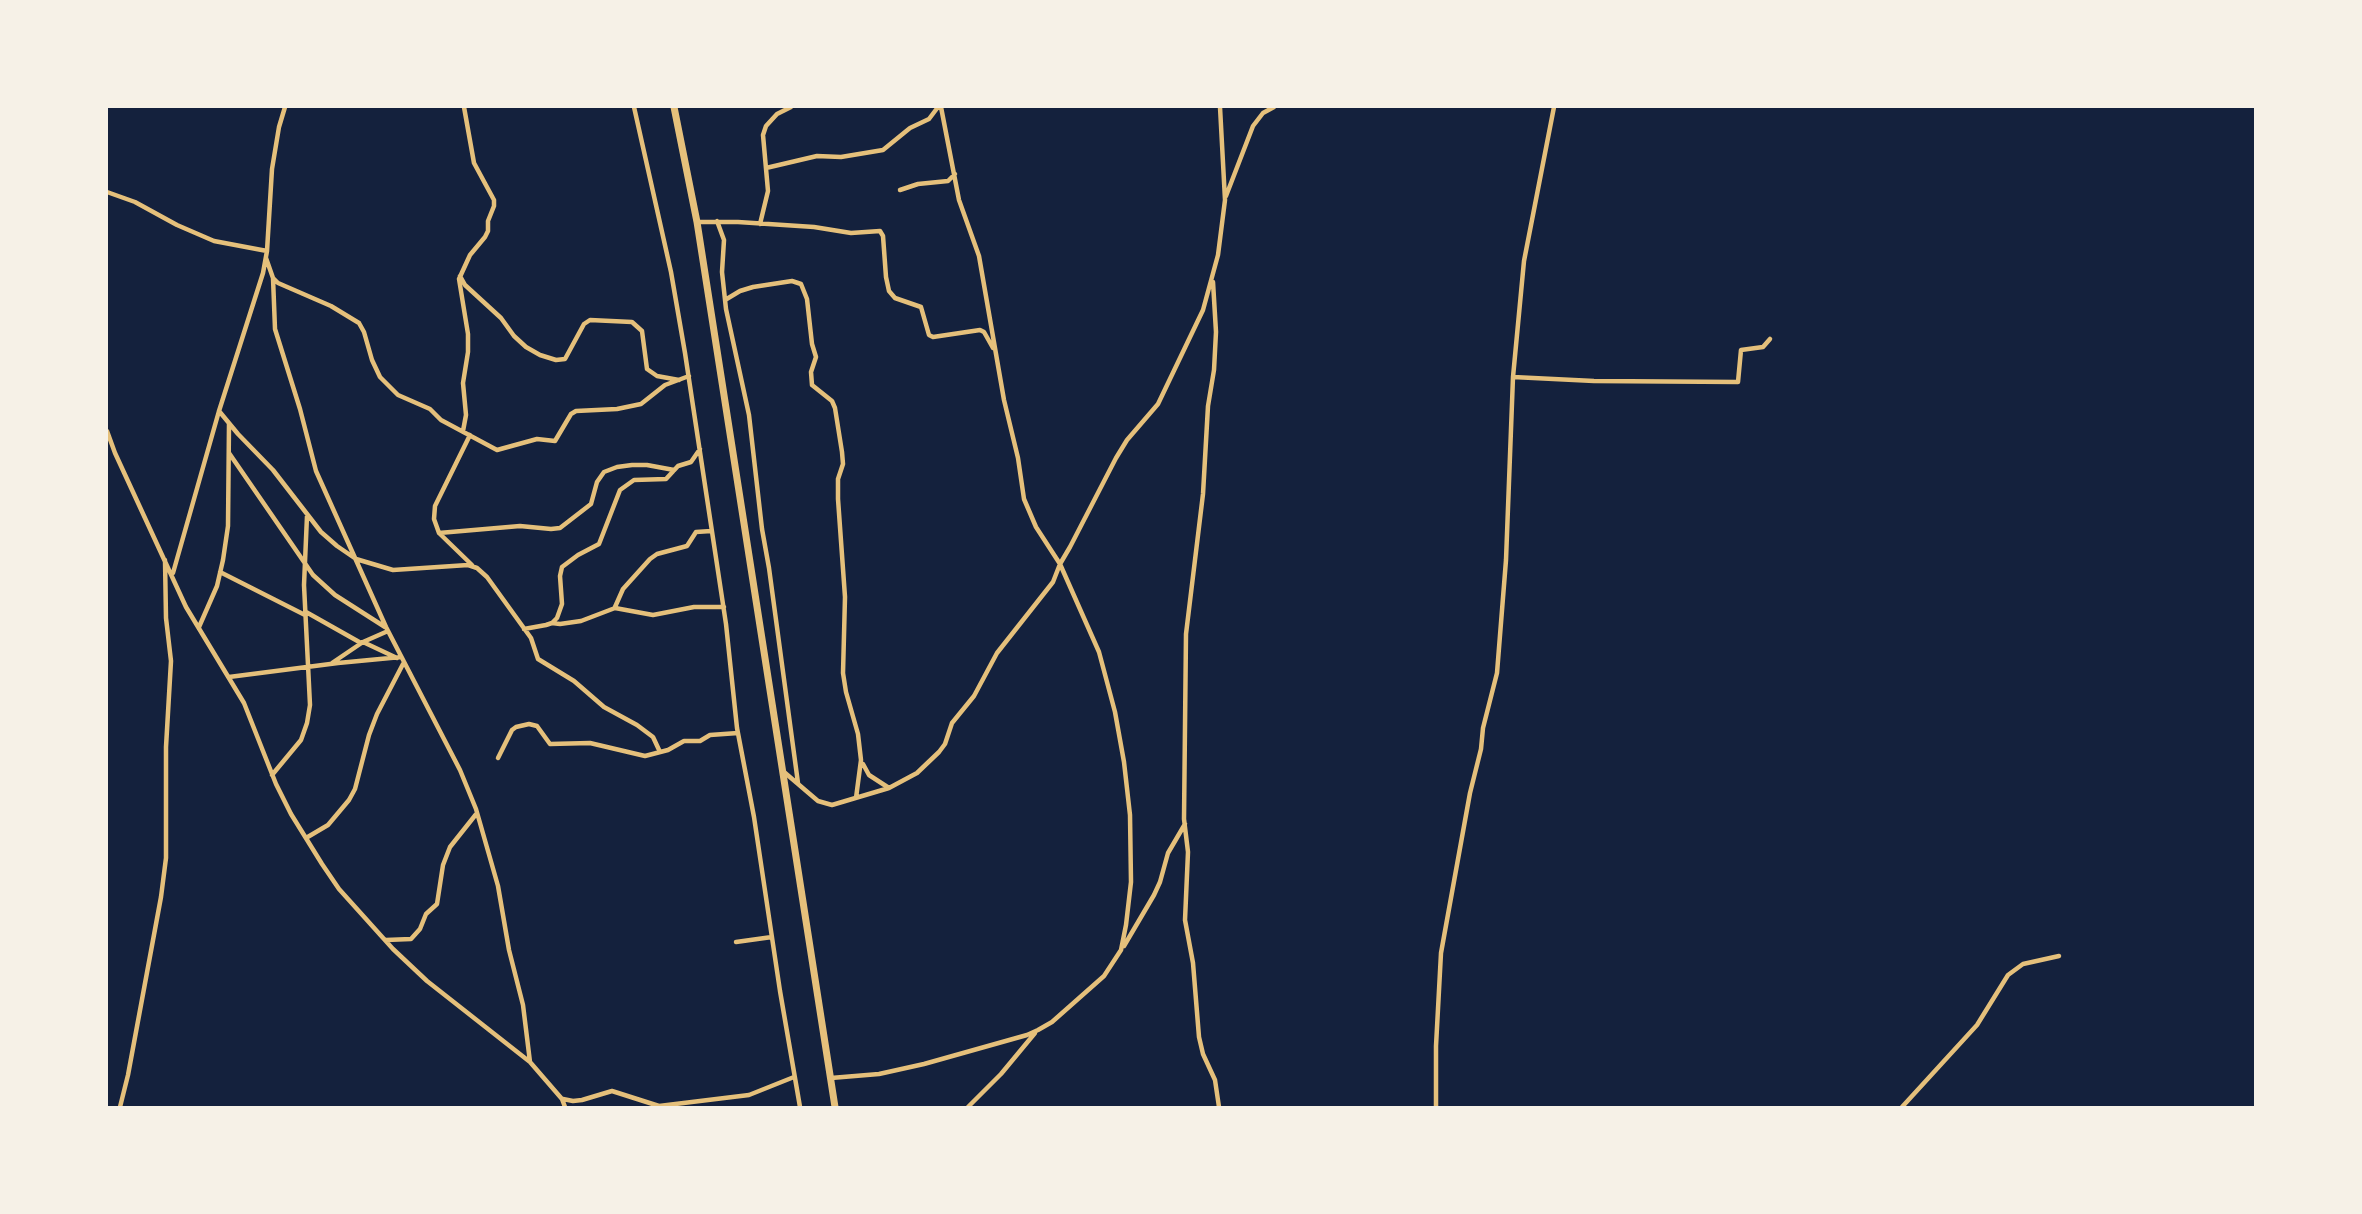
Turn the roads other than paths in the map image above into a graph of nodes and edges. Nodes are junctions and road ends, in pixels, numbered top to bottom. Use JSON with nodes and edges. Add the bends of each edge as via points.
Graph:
{"nodes":[{"id":1,"x":285,"y":107,"type":"edge"},
{"id":2,"x":464,"y":107,"type":"edge"},
{"id":3,"x":634,"y":107,"type":"edge"},
{"id":4,"x":674,"y":107,"type":"edge"},
{"id":5,"x":791,"y":107,"type":"edge"},
{"id":6,"x":940,"y":107,"type":"edge"},
{"id":7,"x":1220,"y":107,"type":"edge"},
{"id":8,"x":1275,"y":107,"type":"edge"},
{"id":9,"x":1553,"y":107,"type":"edge"},
{"id":10,"x":766,"y":168,"type":"junction"},
{"id":11,"x":955,"y":174,"type":"junction"},
{"id":12,"x":900,"y":190,"type":"dead end"},
{"id":13,"x":107,"y":192,"type":"edge"},
{"id":14,"x":1225,"y":200,"type":"junction"},
{"id":15,"x":718,"y":221,"type":"junction"},
{"id":16,"x":697,"y":222,"type":"junction"},
{"id":17,"x":760,"y":224,"type":"junction"},
{"id":18,"x":267,"y":251,"type":"junction"},
{"id":19,"x":266,"y":258,"type":"junction"},
{"id":20,"x":459,"y":275,"type":"junction"},
{"id":21,"x":273,"y":278,"type":"junction"},
{"id":22,"x":1212,"y":278,"type":"junction"},
{"id":23,"x":725,"y":300,"type":"junction"},
{"id":24,"x":1770,"y":339,"type":"dead end"},
{"id":25,"x":995,"y":351,"type":"junction"},
{"id":26,"x":689,"y":376,"type":"junction"},
{"id":27,"x":1513,"y":377,"type":"junction"},
{"id":28,"x":679,"y":380,"type":"junction"},
{"id":29,"x":219,"y":411,"type":"junction"},
{"id":30,"x":229,"y":424,"type":"junction"},
{"id":31,"x":107,"y":430,"type":"edge"},
{"id":32,"x":463,"y":431,"type":"junction"},
{"id":33,"x":470,"y":435,"type":"junction"},
{"id":34,"x":700,"y":449,"type":"junction"},
{"id":35,"x":229,"y":453,"type":"junction"},
{"id":36,"x":675,"y":470,"type":"junction"},
{"id":37,"x":307,"y":515,"type":"junction"},
{"id":38,"x":711,"y":531,"type":"junction"},
{"id":39,"x":439,"y":533,"type":"junction"},
{"id":40,"x":165,"y":558,"type":"junction"},
{"id":41,"x":356,"y":559,"type":"junction"},
{"id":42,"x":305,"y":562,"type":"junction"},
{"id":43,"x":1060,"y":564,"type":"junction"},
{"id":44,"x":472,"y":566,"type":"junction"},
{"id":45,"x":220,"y":572,"type":"junction"},
{"id":46,"x":172,"y":575,"type":"junction"},
{"id":47,"x":724,"y":607,"type":"junction"},
{"id":48,"x":615,"y":608,"type":"junction"},
{"id":49,"x":305,"y":613,"type":"junction"},
{"id":50,"x":552,"y":623,"type":"junction"},
{"id":51,"x":199,"y":628,"type":"junction"},
{"id":52,"x":387,"y":629,"type":"junction"},
{"id":53,"x":523,"y":629,"type":"junction"},
{"id":54,"x":362,"y":642,"type":"junction"},
{"id":55,"x":401,"y":659,"type":"junction"},
{"id":56,"x":332,"y":663,"type":"junction"},
{"id":57,"x":310,"y":666,"type":"junction"},
{"id":58,"x":229,"y":677,"type":"junction"},
{"id":59,"x":738,"y":733,"type":"junction"},
{"id":60,"x":660,"y":752,"type":"junction"},
{"id":61,"x":498,"y":758,"type":"dead end"},
{"id":62,"x":861,"y":760,"type":"junction"},
{"id":63,"x":783,"y":771,"type":"junction"},
{"id":64,"x":272,"y":776,"type":"junction"},
{"id":65,"x":798,"y":783,"type":"junction"},
{"id":66,"x":889,"y":788,"type":"junction"},
{"id":67,"x":856,"y":799,"type":"junction"},
{"id":68,"x":477,"y":813,"type":"junction"},
{"id":69,"x":1185,"y":824,"type":"junction"},
{"id":70,"x":306,"y":838,"type":"junction"},
{"id":71,"x":772,"y":937,"type":"junction"},
{"id":72,"x":385,"y":940,"type":"junction"},
{"id":73,"x":736,"y":942,"type":"dead end"},
{"id":74,"x":1121,"y":950,"type":"junction"},
{"id":75,"x":2059,"y":956,"type":"dead end"},
{"id":76,"x":1038,"y":1030,"type":"junction"},
{"id":77,"x":530,"y":1062,"type":"junction"},
{"id":78,"x":794,"y":1077,"type":"junction"},
{"id":79,"x":831,"y":1078,"type":"junction"},
{"id":80,"x":562,"y":1099,"type":"junction"},
{"id":81,"x":120,"y":1107,"type":"edge"},
{"id":82,"x":565,"y":1107,"type":"edge"},
{"id":83,"x":800,"y":1107,"type":"edge"},
{"id":84,"x":835,"y":1107,"type":"edge"},
{"id":85,"x":968,"y":1107,"type":"edge"},
{"id":86,"x":1219,"y":1107,"type":"edge"},
{"id":87,"x":1436,"y":1107,"type":"edge"},
{"id":88,"x":1902,"y":1107,"type":"edge"}],
"edges":[{"from":1,"to":18,"type":"street","via":[[274,158]]},
{"from":2,"to":20,"type":"street","via":[[474,163],[494,206],[485,237]]},
{"from":3,"to":26,"type":"street"},
{"from":4,"to":16,"type":"highway"},
{"from":5,"to":10,"type":"street","via":[[777,114],[764,130]]},
{"from":6,"to":10,"type":"street","via":[[883,150],[817,156]]},
{"from":6,"to":11,"type":"street"},
{"from":7,"to":14,"type":"street"},
{"from":8,"to":14,"type":"street","via":[[1253,126]]},
{"from":9,"to":27,"type":"street","via":[[1524,261]]},
{"from":10,"to":17,"type":"street","via":[[767,196]]},
{"from":11,"to":12,"type":"street","via":[[948,181]]},
{"from":11,"to":25,"type":"street","via":[[979,256]]},
{"from":13,"to":18,"type":"street","via":[[214,241]]},
{"from":14,"to":22,"type":"street"},
{"from":15,"to":16,"type":"street"},
{"from":15,"to":17,"type":"street"},
{"from":15,"to":23,"type":"street","via":[[724,240]]},
{"from":16,"to":63,"type":"highway"},
{"from":17,"to":25,"type":"street","via":[[841,233],[880,231],[889,291],[895,298],[921,307],[929,335],[980,330]]},
{"from":18,"to":19,"type":"street"},
{"from":19,"to":21,"type":"street"},
{"from":19,"to":29,"type":"street"},
{"from":20,"to":28,"type":"street","via":[[514,336],[540,355],[565,359],[590,320],[632,322],[642,331],[647,369]]},
{"from":20,"to":32,"type":"street","via":[[468,334]]},
{"from":21,"to":32,"type":"street","via":[[359,323],[380,377],[398,395]]},
{"from":21,"to":41,"type":"street","via":[[275,328],[312,459]]},
{"from":22,"to":43,"type":"street","via":[[1192,336],[1157,404],[1127,440]]},
{"from":22,"to":69,"type":"street","via":[[1214,370],[1186,634]]},
{"from":23,"to":62,"type":"street","via":[[740,291],[774,283],[792,281],[804,288],[816,357],[812,385],[835,408],[842,452],[838,499],[845,597],[843,673]]},
{"from":23,"to":65,"type":"street","via":[[749,415]]},
{"from":24,"to":27,"type":"street","via":[[1763,346],[1741,350],[1738,382]]},
{"from":25,"to":43,"type":"street","via":[[1024,499]]},
{"from":26,"to":28,"type":"street"},
{"from":26,"to":34,"type":"street"},
{"from":27,"to":87,"type":"street","via":[[1497,673],[1441,953]]},
{"from":28,"to":33,"type":"street","via":[[641,404],[576,411],[555,441],[537,439],[499,450]]},
{"from":29,"to":30,"type":"street"},
{"from":29,"to":46,"type":"street"},
{"from":30,"to":35,"type":"street"},
{"from":30,"to":37,"type":"street"},
{"from":31,"to":40,"type":"street"},
{"from":32,"to":33,"type":"street"},
{"from":33,"to":39,"type":"street","via":[[435,506]]},
{"from":34,"to":36,"type":"street","via":[[691,462]]},
{"from":34,"to":38,"type":"street"},
{"from":35,"to":42,"type":"street"},
{"from":35,"to":45,"type":"street","via":[[228,526]]},
{"from":36,"to":39,"type":"street","via":[[647,465],[604,472],[591,505],[560,528],[520,526]]},
{"from":36,"to":50,"type":"street","via":[[666,479],[634,480],[620,490],[599,544],[562,567],[561,611]]},
{"from":37,"to":41,"type":"street"},
{"from":37,"to":42,"type":"street"},
{"from":38,"to":47,"type":"street"},
{"from":38,"to":48,"type":"street","via":[[696,532],[687,546],[650,559],[624,589]]},
{"from":39,"to":44,"type":"street"},
{"from":40,"to":46,"type":"street"},
{"from":40,"to":81,"type":"street","via":[[171,661],[166,858]]},
{"from":41,"to":44,"type":"street","via":[[393,570]]},
{"from":41,"to":52,"type":"street"},
{"from":42,"to":49,"type":"street"},
{"from":42,"to":52,"type":"street","via":[[328,589]]},
{"from":43,"to":66,"type":"street","via":[[1054,582],[997,653],[939,752],[917,773]]},
{"from":43,"to":74,"type":"street","via":[[1100,652],[1124,762],[1130,882]]},
{"from":44,"to":53,"type":"street","via":[[486,577]]},
{"from":45,"to":49,"type":"street"},
{"from":45,"to":51,"type":"street"},
{"from":46,"to":51,"type":"street"},
{"from":47,"to":48,"type":"street","via":[[653,615]]},
{"from":47,"to":59,"type":"street"},
{"from":48,"to":50,"type":"street","via":[[581,621]]},
{"from":49,"to":54,"type":"street"},
{"from":49,"to":57,"type":"street"},
{"from":50,"to":53,"type":"street"},
{"from":51,"to":58,"type":"street"},
{"from":52,"to":54,"type":"street"},
{"from":52,"to":55,"type":"street"},
{"from":53,"to":60,"type":"street","via":[[544,665],[637,724],[653,737]]},
{"from":54,"to":55,"type":"street"},
{"from":54,"to":56,"type":"street"},
{"from":55,"to":56,"type":"street"},
{"from":55,"to":68,"type":"street","via":[[460,770]]},
{"from":55,"to":70,"type":"street","via":[[369,736],[355,789],[328,825]]},
{"from":56,"to":57,"type":"street"},
{"from":57,"to":58,"type":"street"},
{"from":57,"to":64,"type":"street","via":[[307,723],[301,740]]},
{"from":58,"to":64,"type":"street"},
{"from":59,"to":60,"type":"street","via":[[684,741]]},
{"from":59,"to":71,"type":"street"},
{"from":60,"to":61,"type":"street","via":[[639,755],[590,743],[550,744],[540,729],[529,724],[512,730]]},
{"from":62,"to":66,"type":"street","via":[[869,775]]},
{"from":62,"to":67,"type":"street"},
{"from":63,"to":65,"type":"street"},
{"from":63,"to":79,"type":"highway"},
{"from":64,"to":70,"type":"street"},
{"from":65,"to":67,"type":"street","via":[[818,801],[832,805]]},
{"from":66,"to":67,"type":"street"},
{"from":68,"to":72,"type":"street","via":[[450,847],[437,904],[420,929],[411,939]]},
{"from":68,"to":77,"type":"street","via":[[498,886]]},
{"from":69,"to":74,"type":"street","via":[[1168,853],[1147,909]]},
{"from":69,"to":86,"type":"street","via":[[1185,920],[1194,963],[1199,1037],[1215,1080]]},
{"from":70,"to":72,"type":"street","via":[[339,889]]},
{"from":71,"to":73,"type":"street"},
{"from":71,"to":78,"type":"street"},
{"from":72,"to":77,"type":"street","via":[[427,981]]},
{"from":74,"to":76,"type":"street","via":[[1104,976]]},
{"from":75,"to":88,"type":"street","via":[[2023,964],[2008,975],[1977,1025]]},
{"from":76,"to":79,"type":"street","via":[[924,1064]]},
{"from":76,"to":85,"type":"street"},
{"from":77,"to":80,"type":"street"},
{"from":78,"to":80,"type":"street","via":[[749,1094],[670,1105],[650,1104],[612,1091],[582,1100]]},
{"from":78,"to":83,"type":"street"},
{"from":79,"to":84,"type":"highway"},
{"from":80,"to":82,"type":"street"}]}
